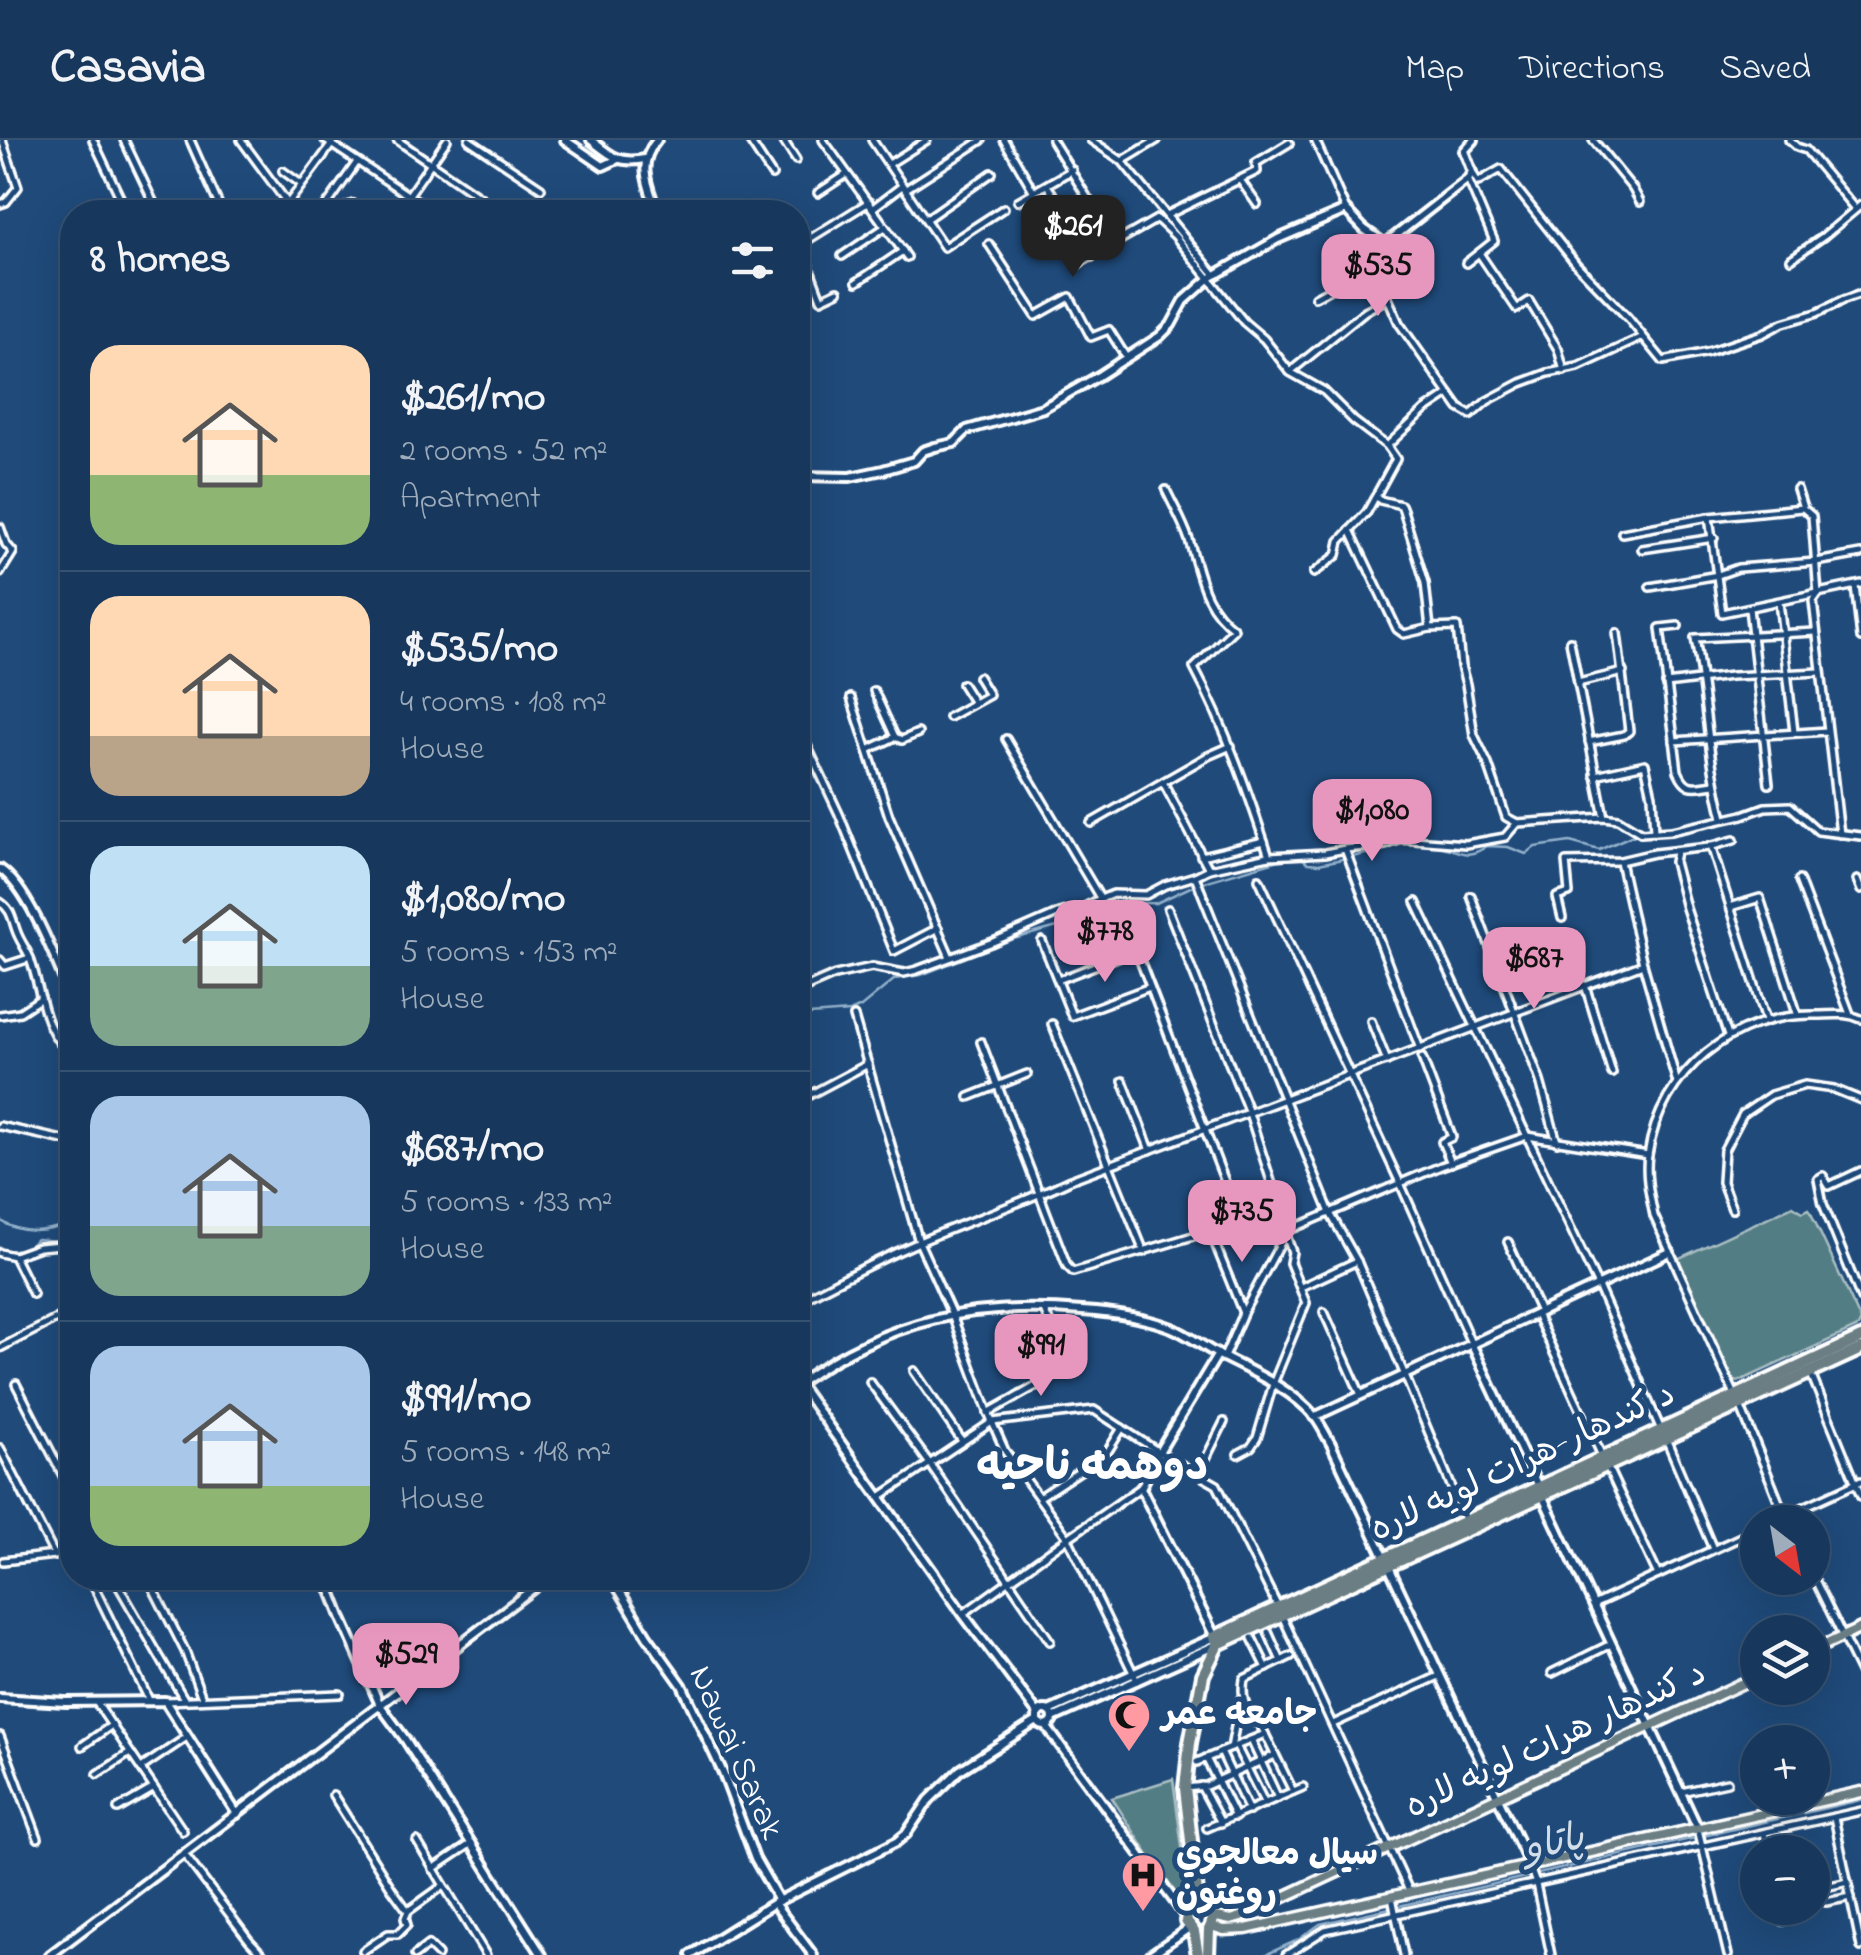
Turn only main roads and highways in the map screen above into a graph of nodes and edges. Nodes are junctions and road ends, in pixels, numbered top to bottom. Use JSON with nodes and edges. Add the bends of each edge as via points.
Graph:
{"nodes":[{"id":1,"x":1861,"y":1338,"type":"edge"},
{"id":2,"x":1861,"y":1348,"type":"edge"},
{"id":3,"x":1808,"y":1368,"type":"junction"},
{"id":4,"x":1861,"y":1628,"type":"edge"},
{"id":5,"x":1830,"y":1642,"type":"edge"},
{"id":6,"x":1740,"y":1684,"type":"edge"},
{"id":7,"x":1861,"y":1792,"type":"edge"},
{"id":8,"x":1196,"y":1907,"type":"junction"},
{"id":9,"x":1211,"y":1924,"type":"junction"},
{"id":10,"x":1190,"y":1926,"type":"junction"},
{"id":11,"x":1198,"y":1955,"type":"edge"},
{"id":12,"x":1208,"y":1955,"type":"edge"}],
"edges":[{"from":1,"to":3,"type":"highway","name":"د کندهار-هرات لويه لاره"},
{"from":2,"to":3,"type":"highway","name":"د کندهار-هرات لويه لاره"},
{"from":3,"to":8,"type":"highway","name":"د کندهار-هرات لويه لاره","via":[[1216,1641],[1203,1675],[1184,1788]]},
{"from":4,"to":5,"type":"main road"},
{"from":6,"to":9,"type":"main road","name":"د کندهار هرات لویه لاره","via":[[1241,1917]]},
{"from":7,"to":9,"type":"main road","via":[[1534,1875],[1410,1893],[1246,1930]]},
{"from":8,"to":9,"type":"highway","via":[[1206,1908]]},
{"from":8,"to":10,"type":"highway"},
{"from":9,"to":10,"type":"highway","via":[[1202,1933]]},
{"from":9,"to":12,"type":"highway"},
{"from":10,"to":11,"type":"highway"}]}
